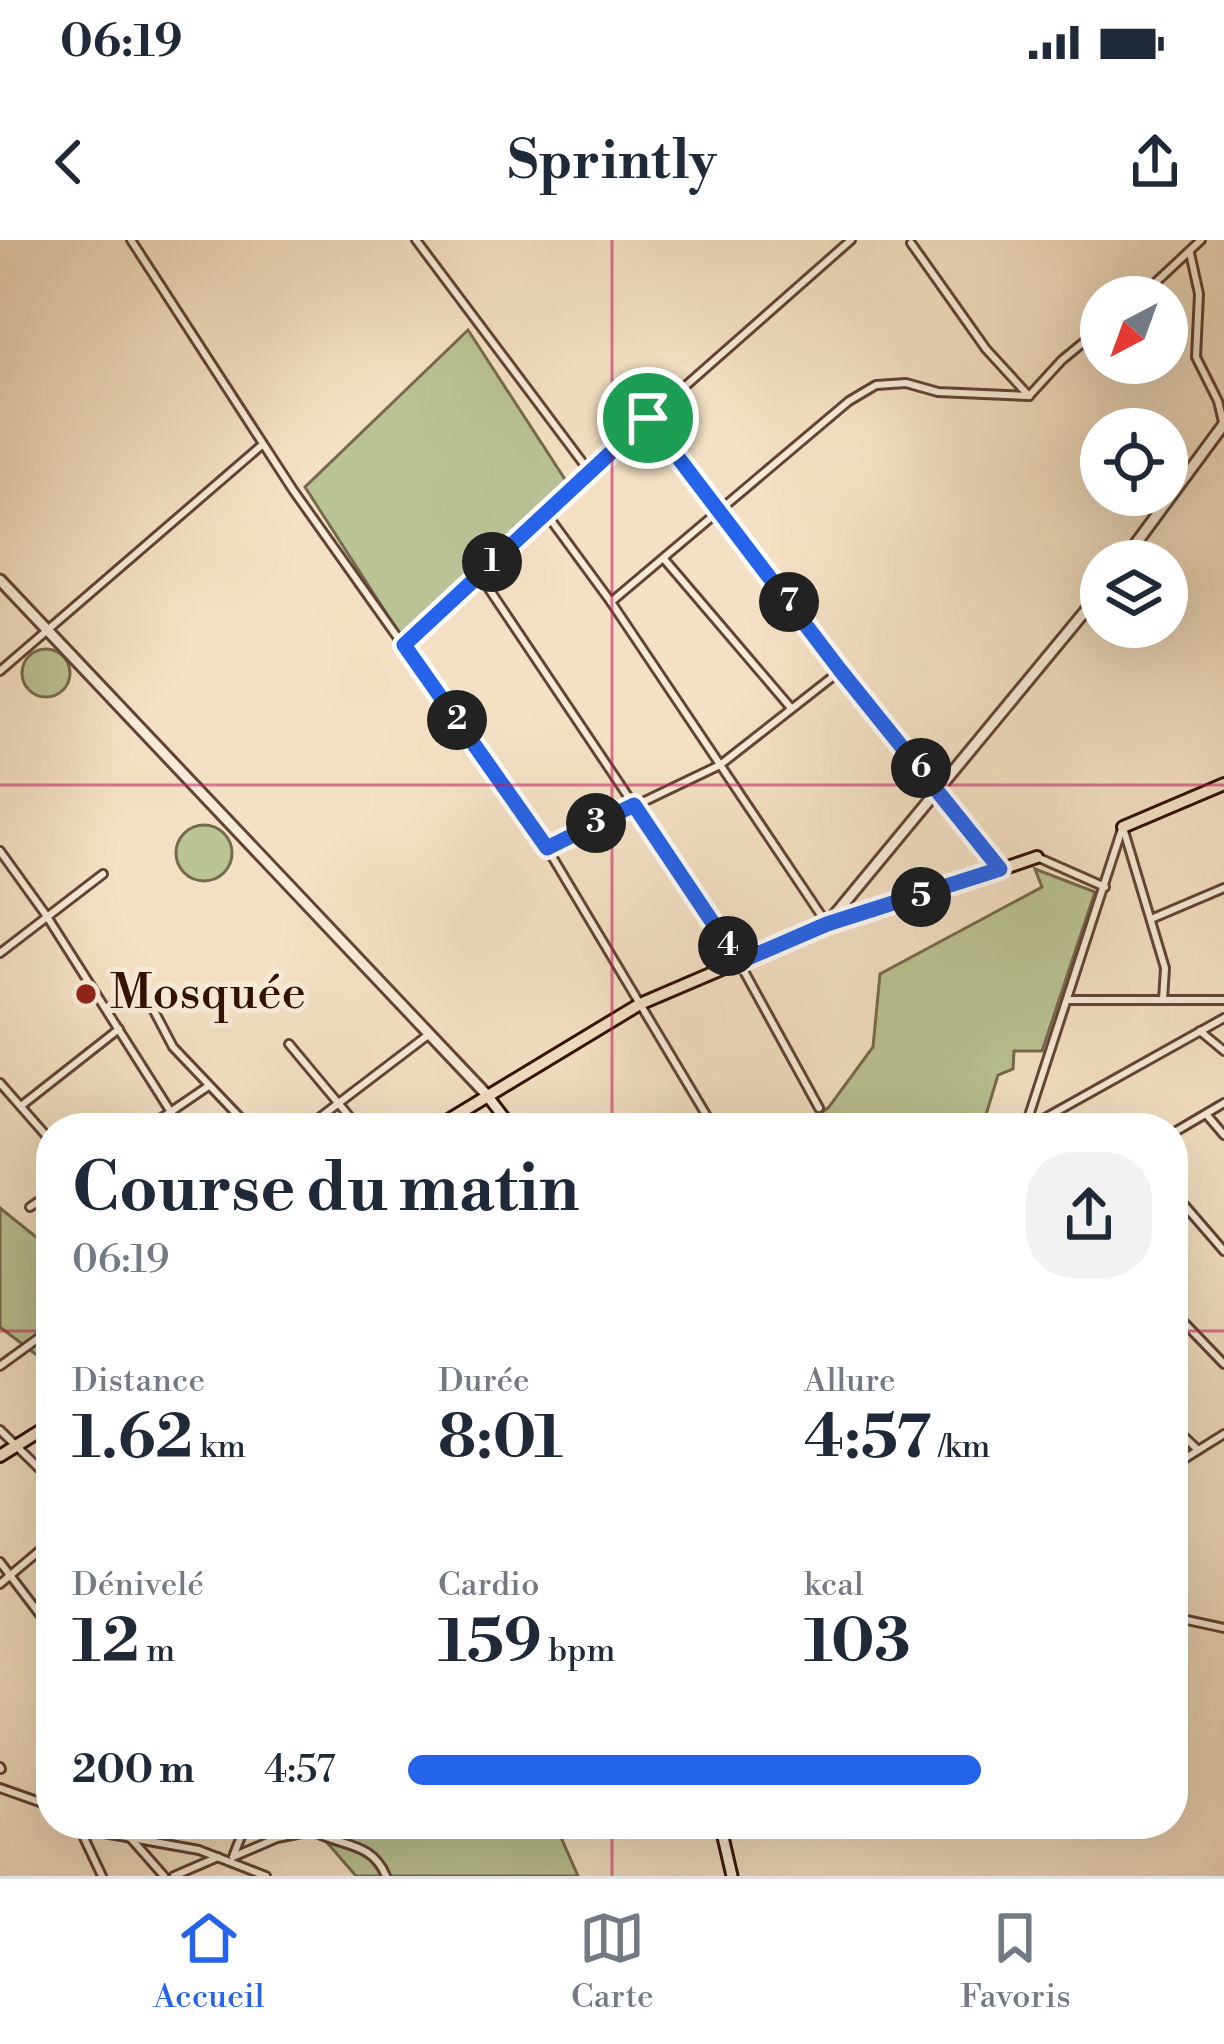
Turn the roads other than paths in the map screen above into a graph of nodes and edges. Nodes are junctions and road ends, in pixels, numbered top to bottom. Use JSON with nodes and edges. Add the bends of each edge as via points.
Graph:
{"nodes":[{"id":1,"x":130,"y":240,"type":"edge"},
{"id":2,"x":416,"y":240,"type":"edge"},
{"id":3,"x":851,"y":240,"type":"edge"},
{"id":4,"x":1187,"y":240,"type":"edge"},
{"id":5,"x":1201,"y":240,"type":"edge"},
{"id":6,"x":912,"y":241,"type":"edge"},
{"id":7,"x":1192,"y":251,"type":"junction"},
{"id":8,"x":1164,"y":276,"type":"edge"},
{"id":9,"x":1080,"y":345,"type":"edge"},
{"id":10,"x":1029,"y":396,"type":"junction"},
{"id":11,"x":648,"y":418,"type":"junction"},
{"id":12,"x":1224,"y":424,"type":"edge"},
{"id":13,"x":262,"y":445,"type":"junction"},
{"id":14,"x":589,"y":471,"type":"junction"},
{"id":15,"x":545,"y":512,"type":"junction"},
{"id":16,"x":722,"y":512,"type":"junction"},
{"id":17,"x":1138,"y":540,"type":"edge"},
{"id":18,"x":664,"y":559,"type":"junction"},
{"id":19,"x":479,"y":574,"type":"junction"},
{"id":20,"x":0,"y":580,"type":"edge"},
{"id":21,"x":611,"y":602,"type":"junction"},
{"id":22,"x":1080,"y":618,"type":"edge"},
{"id":23,"x":48,"y":633,"type":"junction"},
{"id":24,"x":404,"y":645,"type":"junction"},
{"id":25,"x":840,"y":670,"type":"junction"},
{"id":26,"x":0,"y":671,"type":"edge"},
{"id":27,"x":791,"y":709,"type":"junction"},
{"id":28,"x":720,"y":765,"type":"junction"},
{"id":29,"x":1224,"y":784,"type":"edge"},
{"id":30,"x":939,"y":789,"type":"junction"},
{"id":31,"x":634,"y":805,"type":"junction"},
{"id":32,"x":1123,"y":827,"type":"junction"},
{"id":33,"x":547,"y":848,"type":"junction"},
{"id":34,"x":1,"y":856,"type":"edge"},
{"id":35,"x":1037,"y":857,"type":"joint"},
{"id":36,"x":1000,"y":869,"type":"junction"},
{"id":37,"x":104,"y":874,"type":"dead end"},
{"id":38,"x":1106,"y":886,"type":"junction"},
{"id":39,"x":1224,"y":888,"type":"edge"},
{"id":40,"x":46,"y":915,"type":"junction"},
{"id":41,"x":1151,"y":919,"type":"junction"},
{"id":42,"x":827,"y":924,"type":"junction"},
{"id":43,"x":0,"y":953,"type":"edge"},
{"id":44,"x":739,"y":962,"type":"junction"},
{"id":45,"x":1069,"y":1000,"type":"junction"},
{"id":46,"x":1163,"y":1000,"type":"junction"},
{"id":47,"x":1224,"y":1000,"type":"edge"},
{"id":48,"x":640,"y":1004,"type":"junction"},
{"id":49,"x":151,"y":1005,"type":"dead end"},
{"id":50,"x":1224,"y":1018,"type":"edge"},
{"id":51,"x":119,"y":1029,"type":"junction"},
{"id":52,"x":1200,"y":1031,"type":"junction"},
{"id":53,"x":428,"y":1034,"type":"junction"},
{"id":54,"x":289,"y":1044,"type":"dead end"},
{"id":55,"x":1224,"y":1051,"type":"edge"},
{"id":56,"x":0,"y":1083,"type":"edge"},
{"id":57,"x":207,"y":1087,"type":"junction"},
{"id":58,"x":486,"y":1094,"type":"junction"},
{"id":59,"x":338,"y":1103,"type":"junction"},
{"id":60,"x":1224,"y":1103,"type":"edge"},
{"id":61,"x":21,"y":1106,"type":"junction"},
{"id":62,"x":819,"y":1108,"type":"dead end"},
{"id":63,"x":171,"y":1112,"type":"joint"},
{"id":64,"x":234,"y":1113,"type":"edge"},
{"id":65,"x":325,"y":1113,"type":"edge"},
{"id":66,"x":346,"y":1113,"type":"edge"},
{"id":67,"x":458,"y":1113,"type":"edge"},
{"id":68,"x":501,"y":1113,"type":"edge"},
{"id":69,"x":705,"y":1113,"type":"edge"},
{"id":70,"x":1031,"y":1113,"type":"edge"},
{"id":71,"x":1053,"y":1113,"type":"edge"},
{"id":72,"x":1206,"y":1114,"type":"junction"},
{"id":73,"x":36,"y":1124,"type":"edge"},
{"id":74,"x":1188,"y":1124,"type":"edge"},
{"id":75,"x":1224,"y":1135,"type":"edge"},
{"id":76,"x":36,"y":1204,"type":"edge"},
{"id":77,"x":30,"y":1208,"type":"dead end"},
{"id":78,"x":1188,"y":1210,"type":"edge"},
{"id":79,"x":1224,"y":1251,"type":"edge"},
{"id":80,"x":1188,"y":1327,"type":"edge"},
{"id":81,"x":36,"y":1340,"type":"edge"},
{"id":82,"x":1224,"y":1364,"type":"edge"},
{"id":83,"x":0,"y":1366,"type":"edge"},
{"id":84,"x":0,"y":1430,"type":"edge"},
{"id":85,"x":36,"y":1433,"type":"edge"},
{"id":86,"x":1224,"y":1434,"type":"edge"},
{"id":87,"x":1188,"y":1440,"type":"edge"},
{"id":88,"x":16,"y":1445,"type":"junction"},
{"id":89,"x":1198,"y":1450,"type":"junction"},
{"id":90,"x":0,"y":1456,"type":"edge"},
{"id":91,"x":1188,"y":1456,"type":"edge"},
{"id":92,"x":36,"y":1465,"type":"edge"},
{"id":93,"x":36,"y":1554,"type":"edge"},
{"id":94,"x":0,"y":1562,"type":"edge"},
{"id":95,"x":11,"y":1575,"type":"junction"},
{"id":96,"x":0,"y":1584,"type":"edge"},
{"id":97,"x":36,"y":1609,"type":"edge"},
{"id":98,"x":1188,"y":1620,"type":"edge"},
{"id":99,"x":1224,"y":1628,"type":"edge"},
{"id":100,"x":0,"y":1789,"type":"edge"},
{"id":101,"x":36,"y":1801,"type":"edge"},
{"id":102,"x":86,"y":1839,"type":"edge"},
{"id":103,"x":131,"y":1839,"type":"edge"},
{"id":104,"x":147,"y":1839,"type":"edge"},
{"id":105,"x":240,"y":1839,"type":"edge"},
{"id":106,"x":275,"y":1839,"type":"edge"},
{"id":107,"x":325,"y":1839,"type":"edge"},
{"id":108,"x":723,"y":1839,"type":"edge"},
{"id":109,"x":218,"y":1857,"type":"junction"},
{"id":110,"x":231,"y":1859,"type":"junction"},
{"id":111,"x":102,"y":1876,"type":"edge"},
{"id":112,"x":164,"y":1876,"type":"edge"},
{"id":113,"x":174,"y":1876,"type":"edge"},
{"id":114,"x":266,"y":1876,"type":"edge"},
{"id":115,"x":386,"y":1876,"type":"edge"},
{"id":116,"x":732,"y":1876,"type":"edge"}],
"edges":[{"from":1,"to":13,"type":"street"},
{"from":2,"to":14,"type":"street"},
{"from":3,"to":11,"type":"street"},
{"from":4,"to":7,"type":"street"},
{"from":5,"to":7,"type":"street"},
{"from":6,"to":10,"type":"street","via":[[986,349]]},
{"from":7,"to":8,"type":"street"},
{"from":7,"to":12,"type":"street","via":[[1196,357]]},
{"from":9,"to":10,"type":"street"},
{"from":10,"to":16,"type":"street","via":[[876,385]]},
{"from":11,"to":14,"type":"street"},
{"from":11,"to":16,"type":"street"},
{"from":12,"to":17,"type":"street"},
{"from":13,"to":23,"type":"street"},
{"from":13,"to":24,"type":"street"},
{"from":14,"to":15,"type":"street"},
{"from":15,"to":19,"type":"street"},
{"from":15,"to":21,"type":"street"},
{"from":16,"to":18,"type":"street"},
{"from":16,"to":25,"type":"street"},
{"from":18,"to":21,"type":"street"},
{"from":18,"to":27,"type":"street"},
{"from":19,"to":24,"type":"street"},
{"from":19,"to":31,"type":"street"},
{"from":20,"to":23,"type":"street"},
{"from":21,"to":28,"type":"street"},
{"from":22,"to":30,"type":"street"},
{"from":23,"to":26,"type":"street"},
{"from":23,"to":53,"type":"street"},
{"from":24,"to":33,"type":"street"},
{"from":25,"to":27,"type":"street"},
{"from":25,"to":30,"type":"street"},
{"from":27,"to":28,"type":"street"},
{"from":28,"to":31,"type":"street"},
{"from":28,"to":42,"type":"street"},
{"from":29,"to":32,"type":"main road"},
{"from":30,"to":36,"type":"street"},
{"from":30,"to":42,"type":"street"},
{"from":31,"to":33,"type":"street"},
{"from":31,"to":44,"type":"street"},
{"from":32,"to":38,"type":"street"},
{"from":32,"to":41,"type":"street"},
{"from":33,"to":48,"type":"street"},
{"from":34,"to":40,"type":"street"},
{"from":35,"to":36,"type":"main road"},
{"from":35,"to":38,"type":"street"},
{"from":36,"to":42,"type":"main road"},
{"from":37,"to":40,"type":"street"},
{"from":38,"to":45,"type":"street"},
{"from":39,"to":41,"type":"street"},
{"from":40,"to":43,"type":"street"},
{"from":40,"to":51,"type":"street"},
{"from":41,"to":46,"type":"street","via":[[1165,968]]},
{"from":42,"to":44,"type":"main road"},
{"from":44,"to":48,"type":"main road"},
{"from":44,"to":62,"type":"street"},
{"from":45,"to":46,"type":"street"},
{"from":45,"to":70,"type":"street"},
{"from":46,"to":47,"type":"street"},
{"from":48,"to":58,"type":"main road"},
{"from":48,"to":69,"type":"street"},
{"from":49,"to":57,"type":"street"},
{"from":50,"to":52,"type":"street"},
{"from":51,"to":61,"type":"street"},
{"from":51,"to":63,"type":"street"},
{"from":52,"to":55,"type":"street"},
{"from":52,"to":71,"type":"street"},
{"from":53,"to":58,"type":"street"},
{"from":53,"to":59,"type":"street"},
{"from":54,"to":59,"type":"street"},
{"from":56,"to":61,"type":"street"},
{"from":57,"to":63,"type":"street"},
{"from":57,"to":64,"type":"street"},
{"from":58,"to":67,"type":"main road"},
{"from":58,"to":68,"type":"street"},
{"from":59,"to":65,"type":"street"},
{"from":59,"to":66,"type":"street"},
{"from":60,"to":72,"type":"street"},
{"from":61,"to":73,"type":"street"},
{"from":72,"to":74,"type":"street"},
{"from":72,"to":75,"type":"street"},
{"from":76,"to":77,"type":"street"},
{"from":78,"to":79,"type":"street"},
{"from":80,"to":82,"type":"street"},
{"from":81,"to":83,"type":"street"},
{"from":84,"to":88,"type":"street"},
{"from":85,"to":88,"type":"main road"},
{"from":86,"to":89,"type":"street"},
{"from":87,"to":89,"type":"street"},
{"from":88,"to":90,"type":"main road"},
{"from":88,"to":92,"type":"street"},
{"from":89,"to":91,"type":"street"},
{"from":93,"to":95,"type":"street"},
{"from":94,"to":95,"type":"street"},
{"from":95,"to":96,"type":"street"},
{"from":95,"to":97,"type":"street"},
{"from":98,"to":99,"type":"street"},
{"from":100,"to":101,"type":"street"},
{"from":102,"to":111,"type":"street"},
{"from":103,"to":112,"type":"street"},
{"from":104,"to":109,"type":"street"},
{"from":105,"to":110,"type":"street"},
{"from":106,"to":110,"type":"street"},
{"from":107,"to":115,"type":"street","via":[[359,1846]]},
{"from":108,"to":116,"type":"street"},
{"from":109,"to":110,"type":"street"},
{"from":109,"to":113,"type":"street"},
{"from":110,"to":114,"type":"street"}]}
